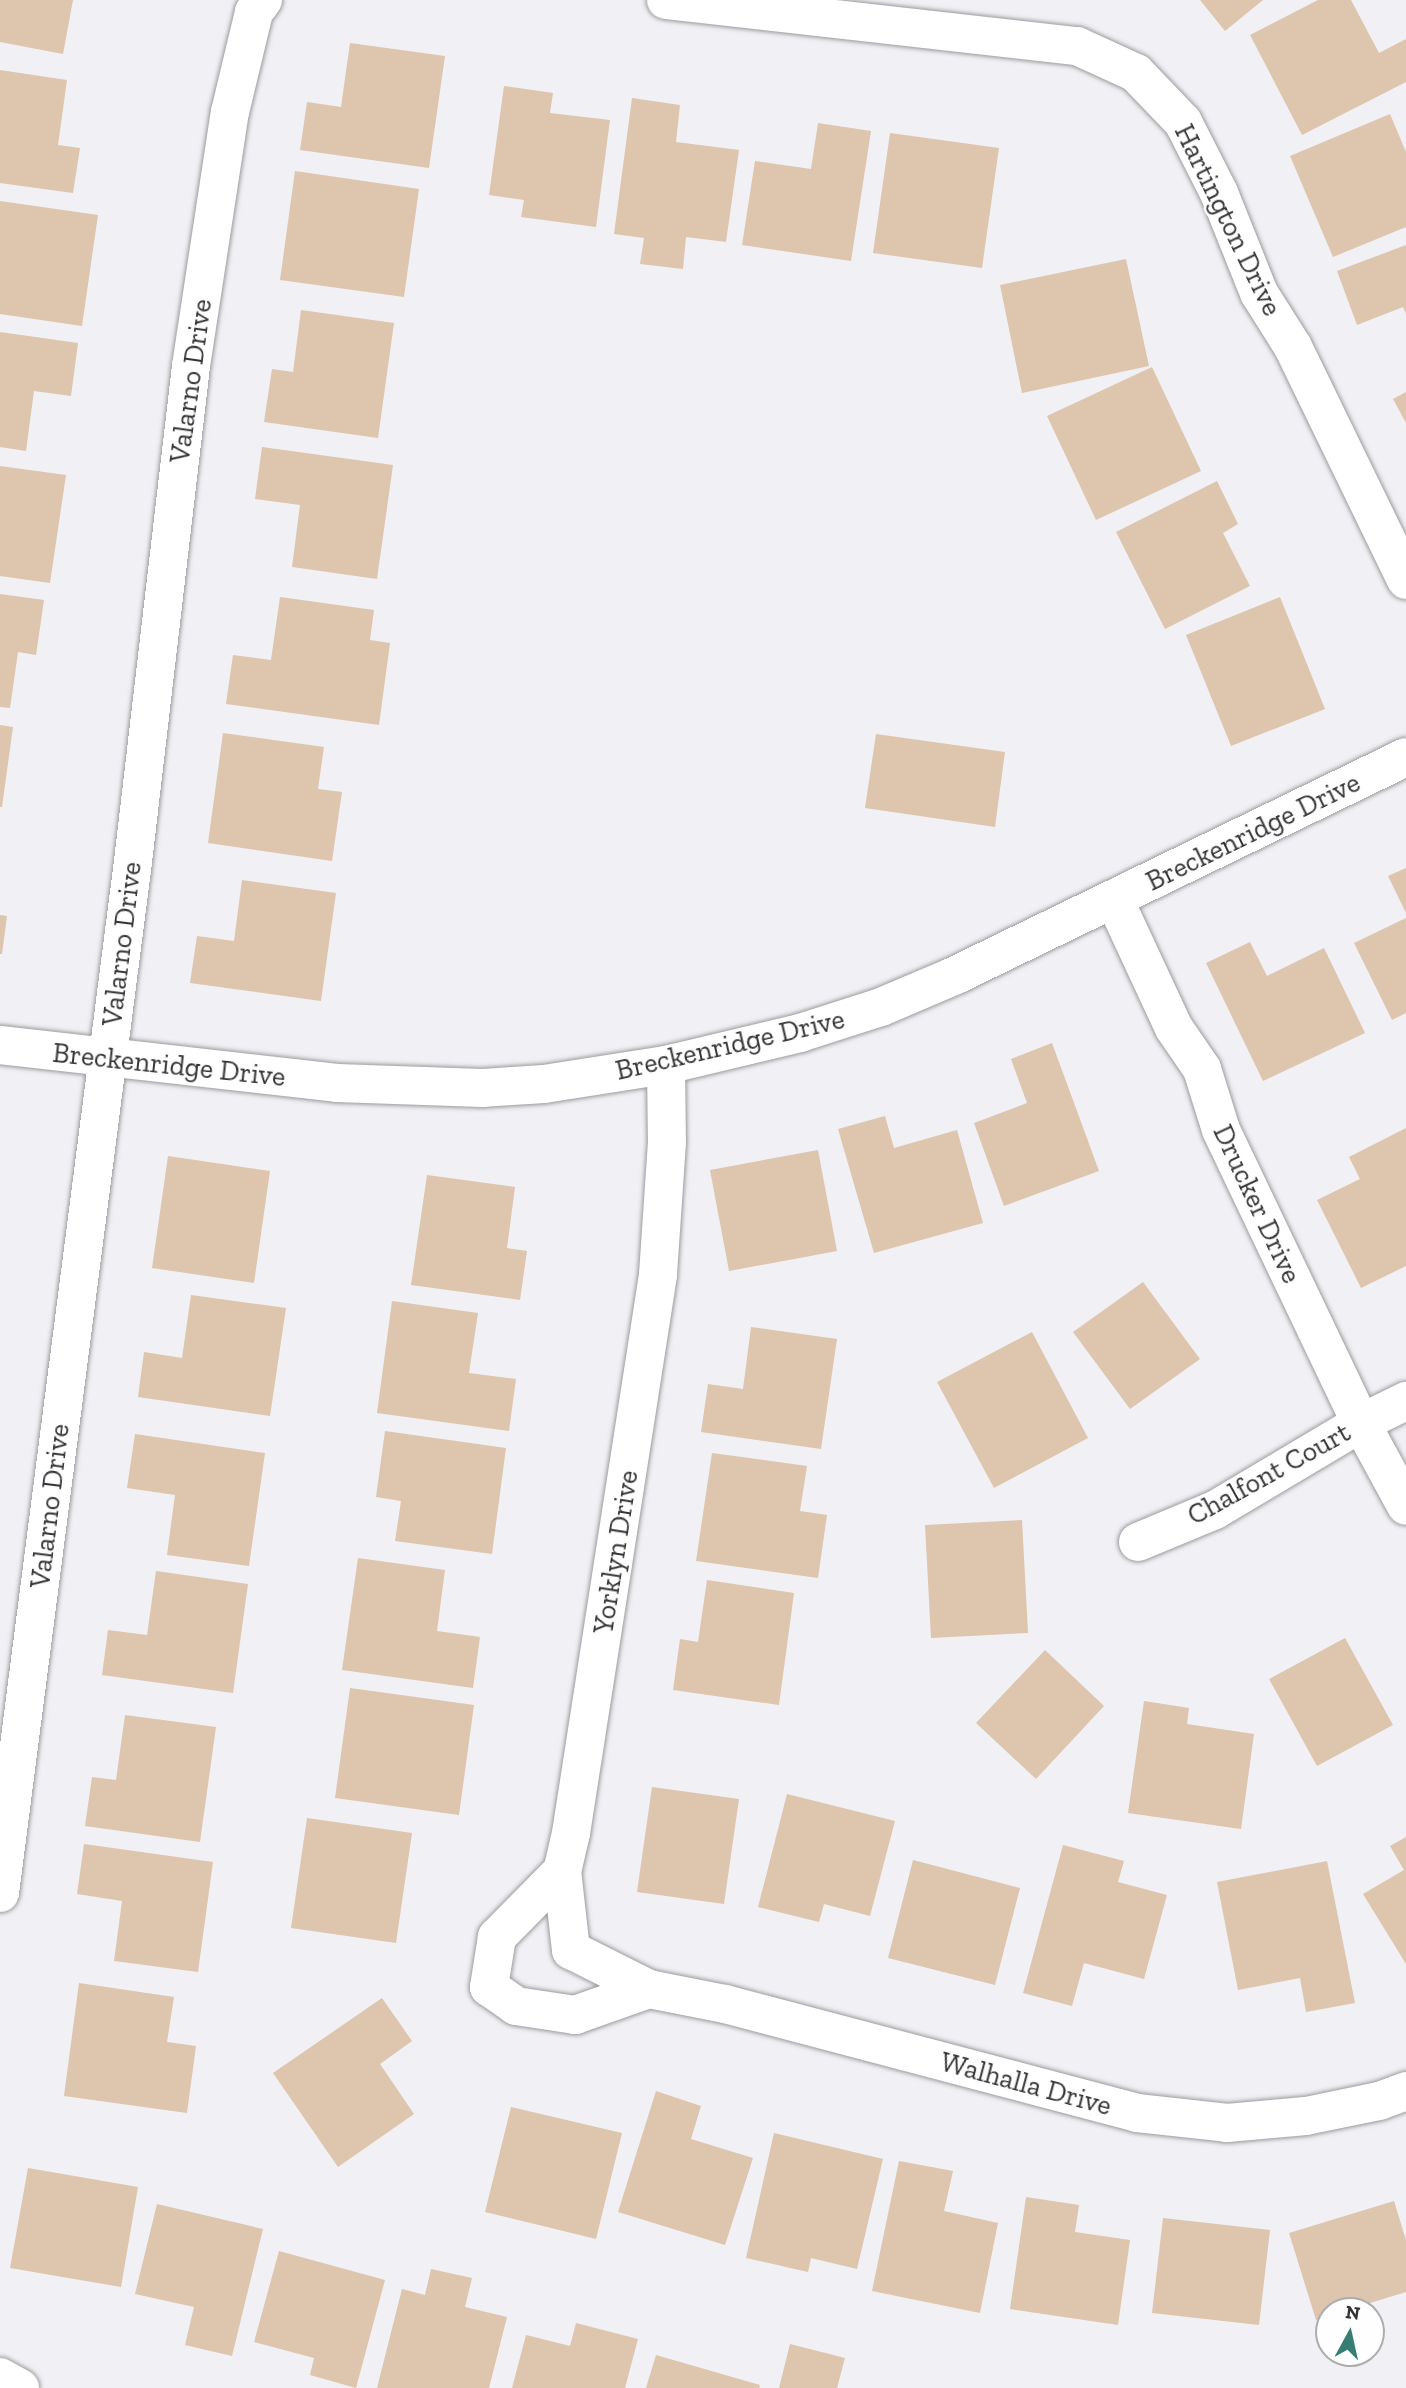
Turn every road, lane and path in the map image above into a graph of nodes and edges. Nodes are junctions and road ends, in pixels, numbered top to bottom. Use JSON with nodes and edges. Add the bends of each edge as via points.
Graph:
{"nodes":[{"id":1,"x":264,"y":0,"type":"edge"},
{"id":2,"x":666,"y":0,"type":"edge"},
{"id":3,"x":1406,"y":580,"type":"edge"},
{"id":4,"x":1406,"y":757,"type":"edge"},
{"id":5,"x":1114,"y":899,"type":"junction"},
{"id":6,"x":0,"y":1045,"type":"edge"},
{"id":7,"x":107,"y":1059,"type":"junction"},
{"id":8,"x":666,"y":1065,"type":"junction"},
{"id":9,"x":1406,"y":1401,"type":"edge"},
{"id":10,"x":1361,"y":1423,"type":"junction"},
{"id":11,"x":1406,"y":1506,"type":"edge"},
{"id":12,"x":1138,"y":1542,"type":"dead end"},
{"id":13,"x":562,"y":1871,"type":"junction"},
{"id":14,"x":0,"y":1893,"type":"edge"},
{"id":15,"x":649,"y":1989,"type":"junction"},
{"id":16,"x":1406,"y":2091,"type":"edge"},
{"id":17,"x":0,"y":2377,"type":"edge"},
{"id":18,"x":20,"y":2388,"type":"edge"}],
"edges":[{"from":1,"to":7,"type":"street","name":"Valarno Drive","via":[[254,12],[230,112],[191,366]]},
{"from":2,"to":3,"type":"street","name":"Hartington Drive","via":[[1077,46],[1136,73],[1183,122],[1219,192],[1259,293],[1293,347]]},
{"from":4,"to":5,"type":"street","name":"Breckenridge Drive"},
{"from":5,"to":8,"type":"street","name":"Breckenridge Drive","via":[[881,1007],[800,1033]]},
{"from":5,"to":10,"type":"street","name":"Drucker Drive","via":[[1174,1028],[1202,1069],[1221,1130]]},
{"from":6,"to":7,"type":"street","name":"Breckenridge Drive"},
{"from":7,"to":8,"type":"street","name":"Breckenridge Drive","via":[[337,1083],[482,1088],[544,1084]]},
{"from":7,"to":14,"type":"street","name":"Valarno Drive"},
{"from":8,"to":13,"type":"street","name":"Yorklyn Drive","via":[[667,1142],[658,1275]]},
{"from":9,"to":10,"type":"street","name":"Chalfont Court"},
{"from":10,"to":11,"type":"street","name":"Drucker Drive"},
{"from":10,"to":12,"type":"street","name":"Chalfont Court","via":[[1215,1510]]},
{"from":13,"to":15,"type":"street","name":"Yorklyn Drive","via":[[571,1950]]},
{"from":13,"to":15,"type":"street","via":[[496,1937],[489,1987],[516,2006],[575,2015]]},
{"from":15,"to":16,"type":"street","name":"Walhalla Drive","via":[[725,2004],[1137,2113],[1227,2123],[1306,2116]]},
{"from":17,"to":18,"type":"street"}]}
